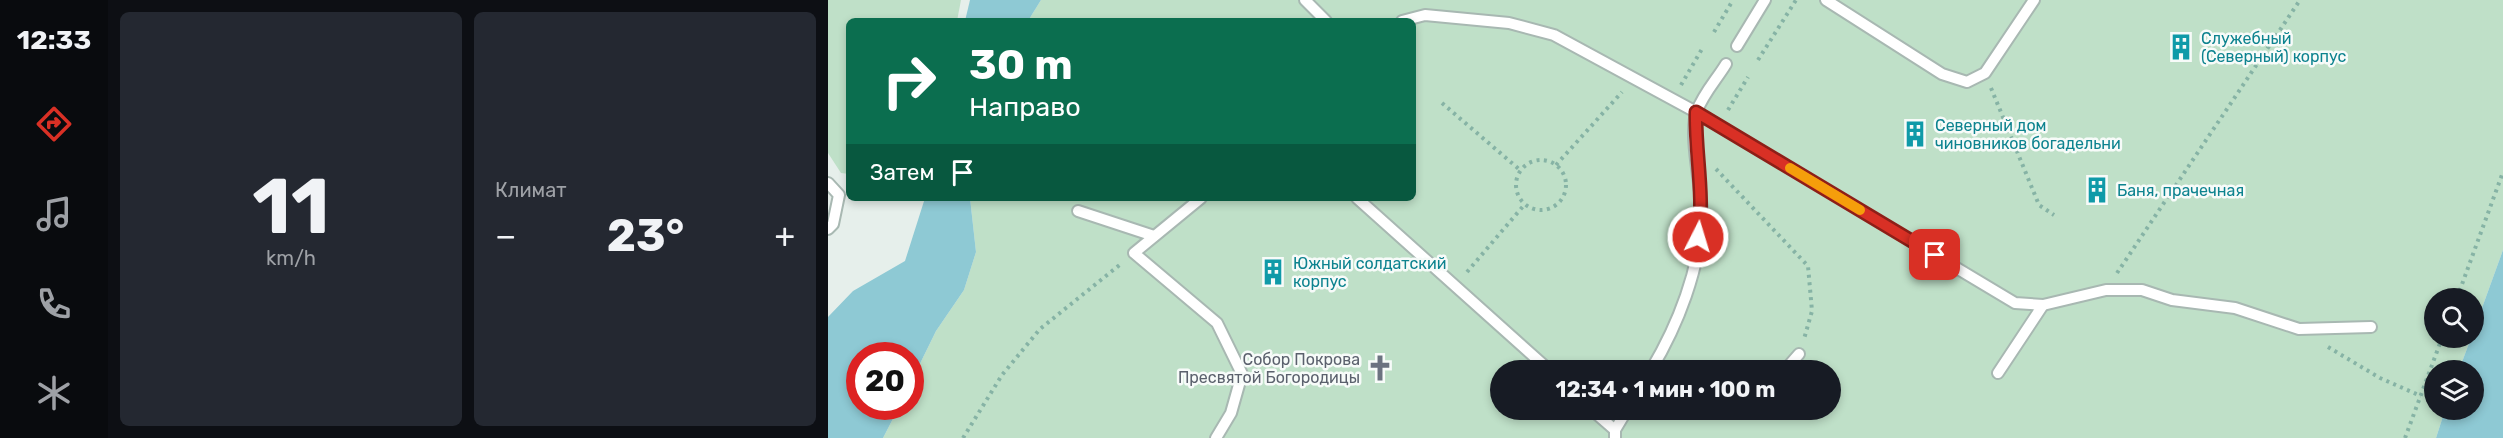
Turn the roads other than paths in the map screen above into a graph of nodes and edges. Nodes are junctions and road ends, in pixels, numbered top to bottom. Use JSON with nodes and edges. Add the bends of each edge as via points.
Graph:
{"nodes":[{"id":1,"x":1305,"y":0,"type":"edge"},
{"id":2,"x":1765,"y":0,"type":"edge"},
{"id":3,"x":1826,"y":0,"type":"edge"},
{"id":4,"x":2034,"y":0,"type":"edge"},
{"id":5,"x":1323,"y":18,"type":"edge"},
{"id":6,"x":1414,"y":18,"type":"edge"},
{"id":7,"x":1737,"y":46,"type":"dead end"},
{"id":8,"x":1726,"y":64,"type":"dead end"},
{"id":9,"x":1696,"y":112,"type":"junction"},
{"id":10,"x":828,"y":183,"type":"edge"},
{"id":11,"x":1197,"y":201,"type":"edge"},
{"id":12,"x":1360,"y":201,"type":"edge"},
{"id":13,"x":1078,"y":211,"type":"dead end"},
{"id":14,"x":828,"y":229,"type":"edge"},
{"id":15,"x":1155,"y":236,"type":"junction"},
{"id":16,"x":2043,"y":305,"type":"junction"},
{"id":17,"x":2371,"y":327,"type":"dead end"},
{"id":18,"x":1799,"y":354,"type":"road end"},
{"id":19,"x":1538,"y":360,"type":"edge"},
{"id":20,"x":1657,"y":360,"type":"edge"},
{"id":21,"x":1794,"y":360,"type":"edge"},
{"id":22,"x":1998,"y":373,"type":"dead end"},
{"id":23,"x":1602,"y":420,"type":"edge"},
{"id":24,"x":1622,"y":420,"type":"edge"},
{"id":25,"x":1615,"y":434,"type":"edge"},
{"id":26,"x":1216,"y":438,"type":"edge"}],
"edges":[{"from":1,"to":5,"type":"lane"},
{"from":2,"to":7,"type":"lane"},
{"from":3,"to":4,"type":"lane","via":[[1942,74],[1967,82],[1985,73]]},
{"from":6,"to":9,"type":"lane","via":[[1425,15],[1509,23],[1554,35]]},
{"from":8,"to":9,"type":"lane"},
{"from":9,"to":16,"type":"lane","via":[[2014,303]]},
{"from":9,"to":20,"type":"lane","via":[[1695,148],[1702,215],[1691,280]]},
{"from":10,"to":14,"type":"lane","via":[[839,195],[833,224]]},
{"from":11,"to":15,"type":"lane"},
{"from":12,"to":19,"type":"lane"},
{"from":13,"to":15,"type":"lane"},
{"from":15,"to":26,"type":"lane","via":[[1134,253],[1217,323],[1242,374],[1231,413]]},
{"from":16,"to":17,"type":"lane","via":[[2106,290],[2142,290],[2172,300],[2235,308],[2299,329]]},
{"from":16,"to":22,"type":"lane"},
{"from":18,"to":21,"type":"lane"},
{"from":23,"to":25,"type":"lane"},
{"from":24,"to":25,"type":"lane"}]}
